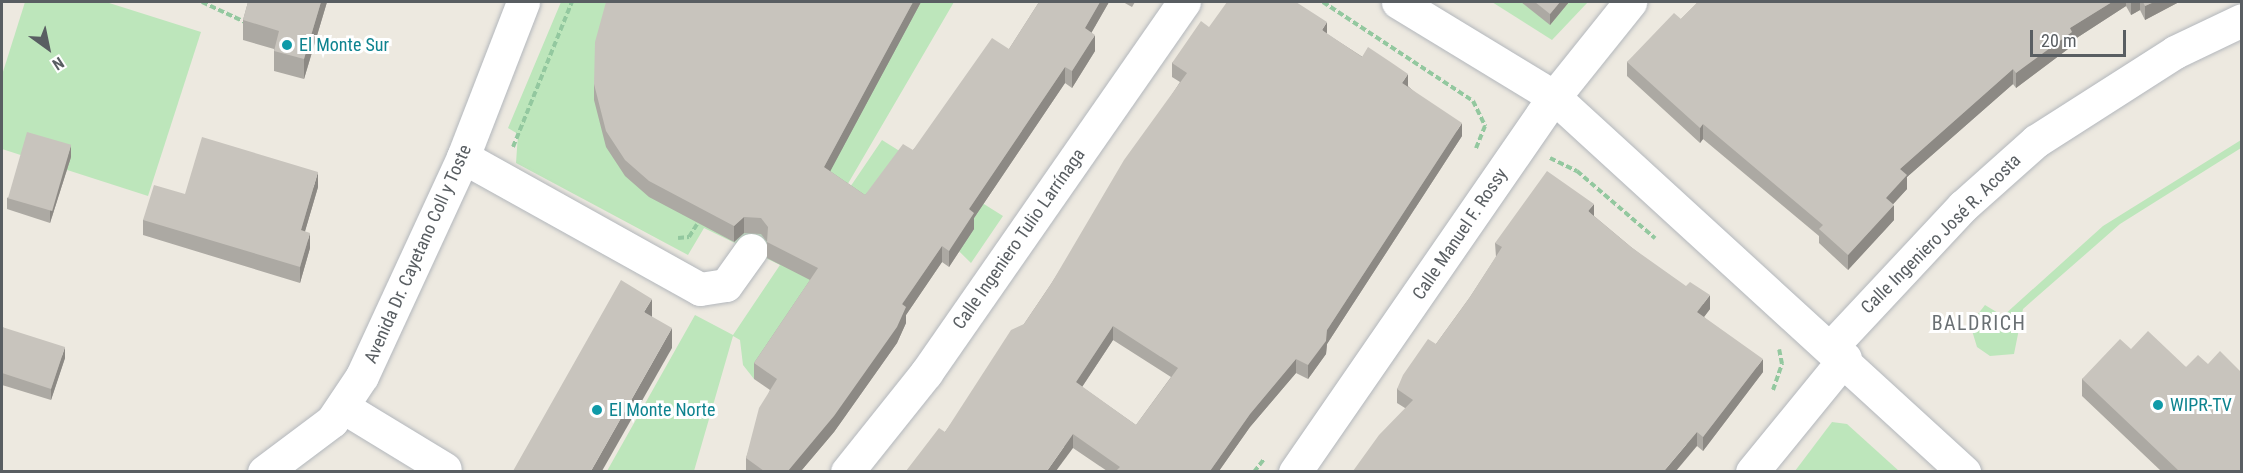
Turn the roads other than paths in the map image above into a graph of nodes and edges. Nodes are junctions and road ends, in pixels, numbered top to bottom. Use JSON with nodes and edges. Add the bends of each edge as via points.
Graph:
{"nodes":[{"id":1,"x":523,"y":2,"type":"edge"},
{"id":2,"x":1184,"y":2,"type":"edge"},
{"id":3,"x":1398,"y":2,"type":"edge"},
{"id":4,"x":1630,"y":2,"type":"edge"},
{"id":5,"x":2241,"y":20,"type":"edge"},
{"id":6,"x":1554,"y":97,"type":"junction"},
{"id":7,"x":463,"y":157,"type":"junction"},
{"id":8,"x":751,"y":250,"type":"dead end"},
{"id":9,"x":1839,"y":352,"type":"junction"},
{"id":10,"x":343,"y":407,"type":"junction"},
{"id":11,"x":445,"y":469,"type":"dead end"},
{"id":12,"x":264,"y":471,"type":"edge"},
{"id":13,"x":847,"y":471,"type":"edge"},
{"id":14,"x":1295,"y":471,"type":"edge"},
{"id":15,"x":1752,"y":471,"type":"edge"},
{"id":16,"x":1964,"y":471,"type":"edge"}],
"edges":[{"from":1,"to":7,"type":"street","name":"Avenida Dr. Cayetano Coll y Toste"},
{"from":2,"to":13,"type":"street","name":"Calle Ingeniero Tulio Larrínaga","via":[[926,373]]},
{"from":3,"to":6,"type":"street"},
{"from":4,"to":6,"type":"street","name":"Calle Manuel F. Rossy"},
{"from":5,"to":9,"type":"street","name":"Calle Ingeniero José R. Acosta","via":[[2135,75],[2036,141],[1942,228]]},
{"from":6,"to":9,"type":"street"},
{"from":6,"to":14,"type":"street","name":"Calle Manuel F. Rossy"},
{"from":7,"to":8,"type":"street","via":[[700,289],[726,285]]},
{"from":7,"to":10,"type":"street","name":"Avenida Dr. Cayetano Coll y Toste","via":[[363,376]]},
{"from":9,"to":15,"type":"street","name":"Calle Ingeniero José R. Acosta"},
{"from":9,"to":16,"type":"street"},
{"from":10,"to":11,"type":"street"},
{"from":10,"to":12,"type":"street","name":"Avenida Dr. Cayetano Coll y Toste"}]}
